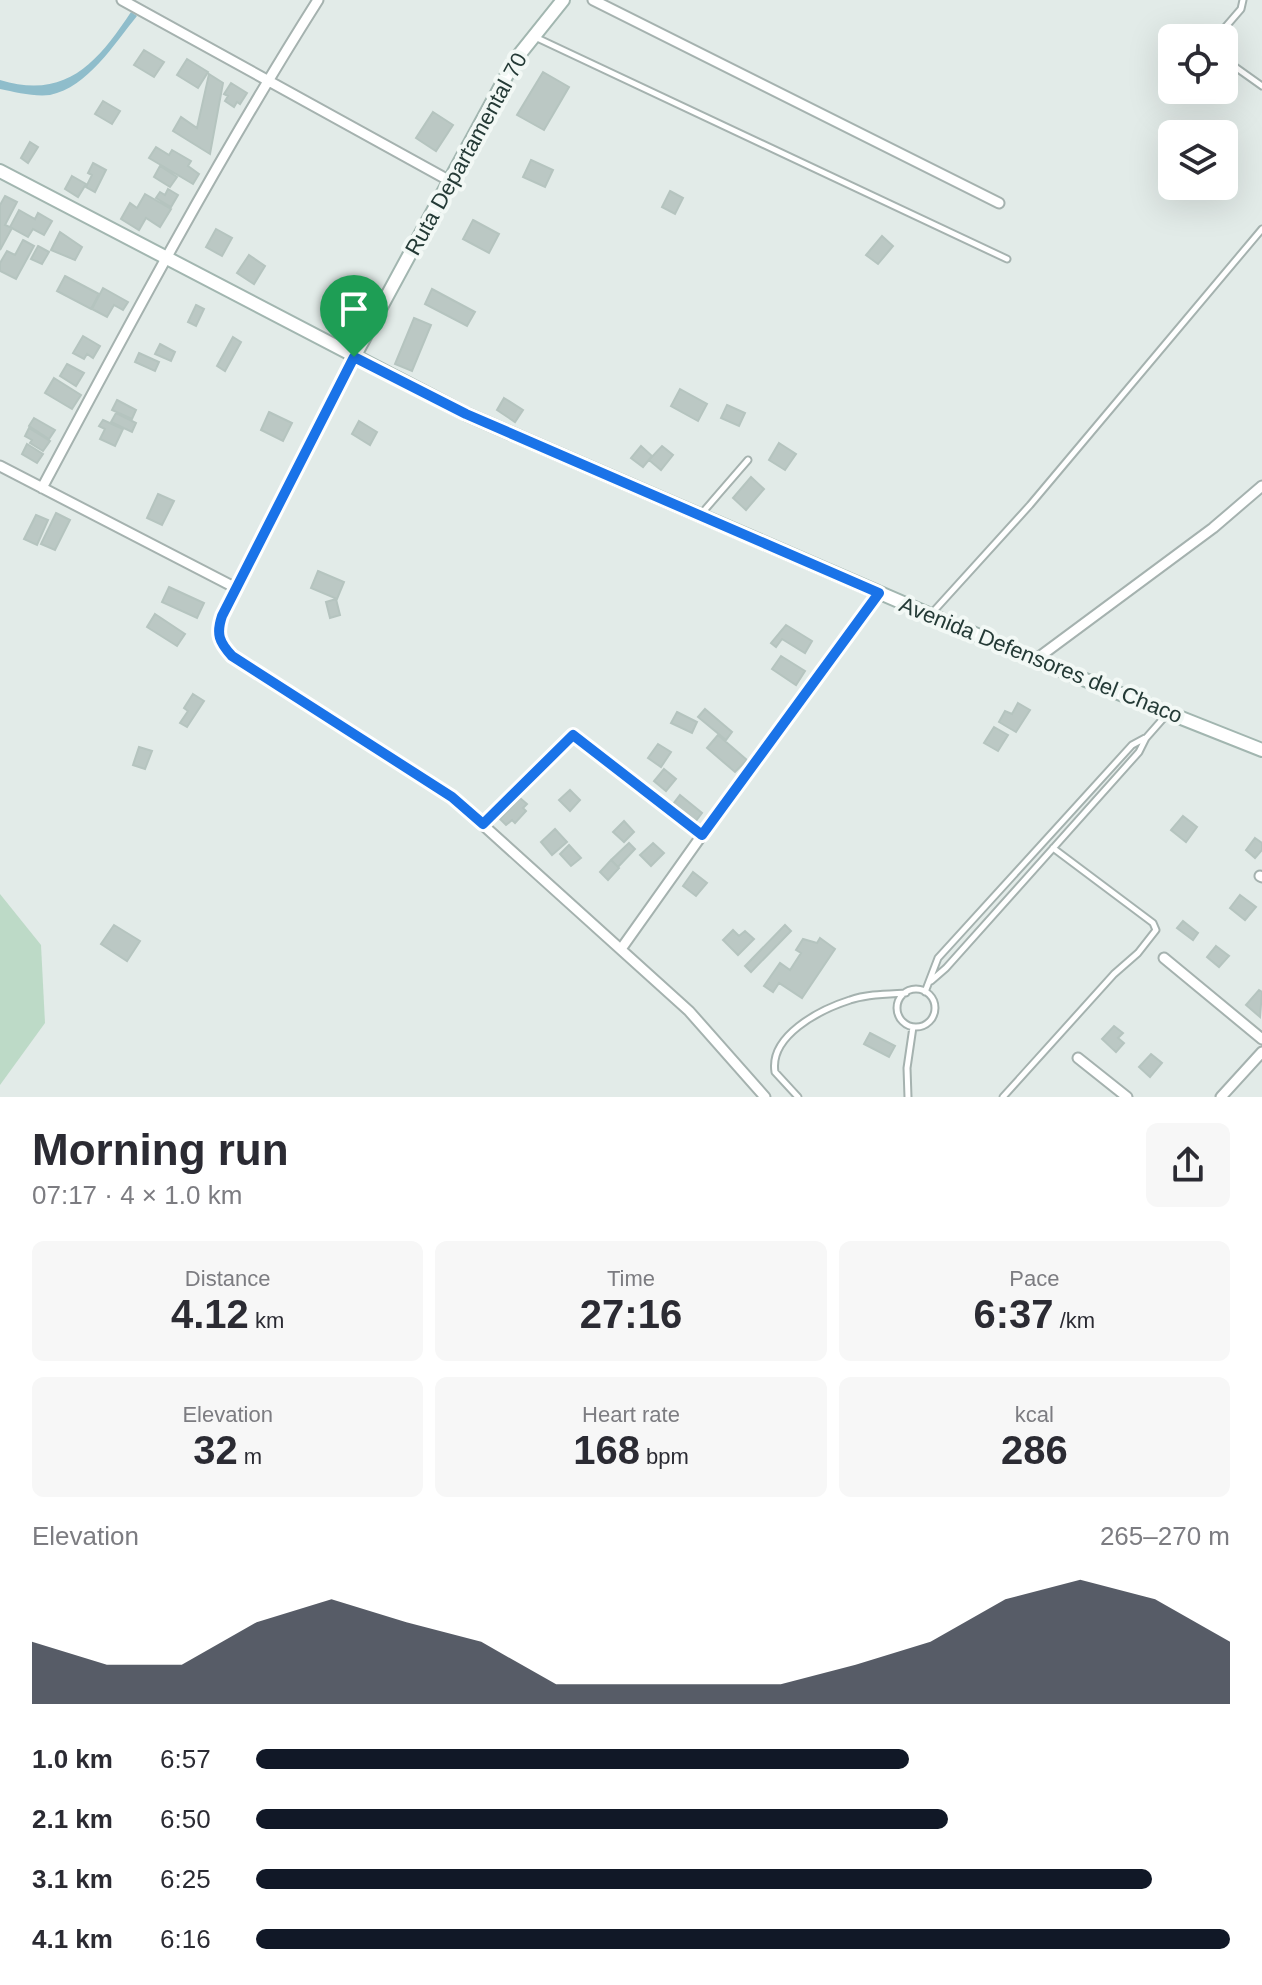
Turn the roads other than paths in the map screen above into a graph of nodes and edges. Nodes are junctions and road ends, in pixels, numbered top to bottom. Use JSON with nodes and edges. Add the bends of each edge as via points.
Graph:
{"nodes":[{"id":1,"x":122,"y":0,"type":"edge"},
{"id":2,"x":318,"y":0,"type":"edge"},
{"id":3,"x":563,"y":0,"type":"edge"},
{"id":4,"x":593,"y":0,"type":"edge"},
{"id":5,"x":1243,"y":0,"type":"edge"},
{"id":6,"x":1228,"y":24,"type":"edge"},
{"id":7,"x":534,"y":37,"type":"junction"},
{"id":8,"x":1238,"y":69,"type":"edge"},
{"id":9,"x":267,"y":81,"type":"junction"},
{"id":10,"x":1262,"y":86,"type":"edge"},
{"id":11,"x":0,"y":171,"type":"edge"},
{"id":12,"x":450,"y":181,"type":"junction"},
{"id":13,"x":999,"y":203,"type":"dead end"},
{"id":14,"x":1262,"y":229,"type":"edge"},
{"id":15,"x":166,"y":256,"type":"junction"},
{"id":16,"x":1007,"y":259,"type":"dead end"},
{"id":17,"x":354,"y":357,"type":"junction"},
{"id":18,"x":748,"y":460,"type":"dead end"},
{"id":19,"x":0,"y":466,"type":"edge"},
{"id":20,"x":1262,"y":486,"type":"edge"},
{"id":21,"x":42,"y":488,"type":"junction"},
{"id":22,"x":698,"y":517,"type":"junction"},
{"id":23,"x":236,"y":588,"type":"junction"},
{"id":24,"x":879,"y":593,"type":"junction"},
{"id":25,"x":930,"y":615,"type":"junction"},
{"id":26,"x":1035,"y":660,"type":"junction"},
{"id":27,"x":1168,"y":713,"type":"junction"},
{"id":28,"x":1146,"y":738,"type":"junction"},
{"id":29,"x":1262,"y":750,"type":"edge"},
{"id":30,"x":483,"y":824,"type":"junction"},
{"id":31,"x":702,"y":835,"type":"junction"},
{"id":32,"x":1053,"y":848,"type":"junction"},
{"id":33,"x":621,"y":949,"type":"junction"},
{"id":34,"x":1164,"y":958,"type":"dead end"},
{"id":35,"x":931,"y":981,"type":"junction"},
{"id":36,"x":925,"y":992,"type":"junction"},
{"id":37,"x":906,"y":993,"type":"junction"},
{"id":38,"x":913,"y":1027,"type":"junction"},
{"id":39,"x":1262,"y":1039,"type":"edge"},
{"id":40,"x":1262,"y":1052,"type":"edge"},
{"id":41,"x":1078,"y":1058,"type":"dead end"},
{"id":42,"x":765,"y":1097,"type":"edge"},
{"id":43,"x":798,"y":1097,"type":"edge"},
{"id":44,"x":908,"y":1097,"type":"edge"},
{"id":45,"x":1003,"y":1097,"type":"edge"},
{"id":46,"x":1127,"y":1097,"type":"edge"},
{"id":47,"x":1221,"y":1097,"type":"edge"}],
"edges":[{"from":1,"to":9,"type":"street"},
{"from":2,"to":9,"type":"street"},
{"from":3,"to":7,"type":"main road","name":"Ruta Departamental 70"},
{"from":4,"to":13,"type":"street"},
{"from":5,"to":6,"type":"lane"},
{"from":7,"to":12,"type":"main road","name":"Ruta Departamental 70","via":[[515,60]]},
{"from":7,"to":16,"type":"lane"},
{"from":8,"to":10,"type":"lane"},
{"from":9,"to":12,"type":"street"},
{"from":9,"to":15,"type":"street"},
{"from":11,"to":15,"type":"main road","name":"Avenida Defensores del Chaco"},
{"from":12,"to":17,"type":"main road","name":"Ruta Departamental 70"},
{"from":14,"to":25,"type":"lane","via":[[1030,505]]},
{"from":15,"to":17,"type":"main road","name":"Avenida Defensores del Chaco"},
{"from":15,"to":21,"type":"street"},
{"from":17,"to":22,"type":"main road","name":"Avenida Defensores del Chaco","via":[[466,414]]},
{"from":17,"to":23,"type":"street"},
{"from":18,"to":22,"type":"lane"},
{"from":19,"to":21,"type":"street"},
{"from":20,"to":26,"type":"street"},
{"from":21,"to":23,"type":"street"},
{"from":22,"to":24,"type":"main road","name":"Avenida Defensores del Chaco"},
{"from":23,"to":30,"type":"street","via":[[217,631],[232,656],[452,797]]},
{"from":24,"to":25,"type":"main road","name":"Avenida Defensores del Chaco"},
{"from":24,"to":31,"type":"street"},
{"from":25,"to":26,"type":"main road","name":"Avenida Defensores del Chaco"},
{"from":26,"to":27,"type":"main road","name":"Avenida Defensores del Chaco"},
{"from":27,"to":28,"type":"lane"},
{"from":27,"to":29,"type":"main road","name":"Avenida Defensores del Chaco"},
{"from":28,"to":32,"type":"lane"},
{"from":28,"to":35,"type":"lane","via":[[1132,745],[938,958]]},
{"from":30,"to":31,"type":"street","via":[[573,735]]},
{"from":30,"to":33,"type":"street"},
{"from":31,"to":33,"type":"street"},
{"from":32,"to":35,"type":"lane"},
{"from":32,"to":45,"type":"lane","via":[[1156,930]]},
{"from":33,"to":42,"type":"street","via":[[689,1011]]},
{"from":34,"to":39,"type":"street"},
{"from":35,"to":36,"type":"lane"},
{"from":36,"to":37,"type":"lane"},
{"from":36,"to":38,"type":"lane","via":[[934,1014],[926,1024]]},
{"from":37,"to":38,"type":"lane","via":[[897,1009],[902,1021]]},
{"from":37,"to":43,"type":"lane","via":[[852,999],[788,1035],[776,1051],[775,1072]]},
{"from":38,"to":44,"type":"lane"},
{"from":40,"to":47,"type":"street"},
{"from":41,"to":46,"type":"street"}]}
